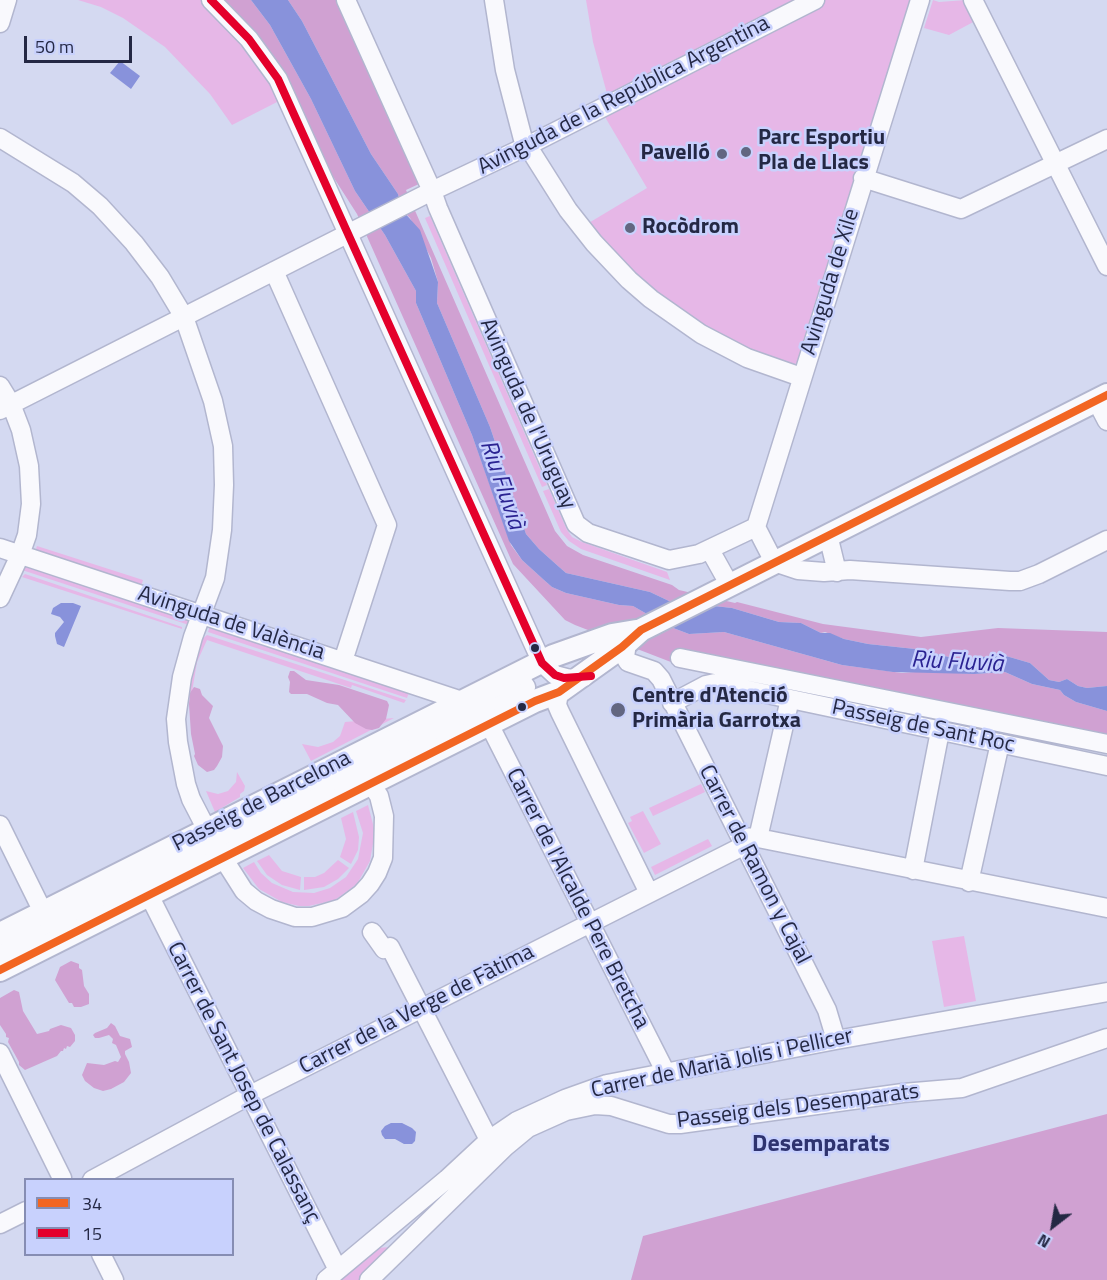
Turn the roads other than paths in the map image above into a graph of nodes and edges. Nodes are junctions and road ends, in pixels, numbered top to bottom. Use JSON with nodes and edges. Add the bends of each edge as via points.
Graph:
{"nodes":[{"id":1,"x":7,"y":0,"type":"edge"},
{"id":2,"x":211,"y":0,"type":"edge"},
{"id":3,"x":346,"y":0,"type":"edge"},
{"id":4,"x":494,"y":0,"type":"edge"},
{"id":5,"x":815,"y":0,"type":"edge"},
{"id":6,"x":920,"y":0,"type":"edge"},
{"id":7,"x":973,"y":0,"type":"edge"},
{"id":8,"x":0,"y":23,"type":"edge"},
{"id":9,"x":0,"y":138,"type":"edge"},
{"id":10,"x":1107,"y":139,"type":"edge"},
{"id":11,"x":525,"y":147,"type":"junction"},
{"id":12,"x":1055,"y":164,"type":"junction"},
{"id":13,"x":863,"y":178,"type":"junction"},
{"id":14,"x":425,"y":195,"type":"junction"},
{"id":15,"x":352,"y":232,"type":"junction"},
{"id":16,"x":1107,"y":266,"type":"edge"},
{"id":17,"x":274,"y":271,"type":"junction"},
{"id":18,"x":184,"y":317,"type":"junction"},
{"id":19,"x":801,"y":377,"type":"junction"},
{"id":20,"x":0,"y":386,"type":"edge"},
{"id":21,"x":1102,"y":398,"type":"edge"},
{"id":22,"x":5,"y":407,"type":"edge"},
{"id":23,"x":1107,"y":421,"type":"edge"},
{"id":24,"x":756,"y":527,"type":"junction"},
{"id":25,"x":828,"y":535,"type":"junction"},
{"id":26,"x":1107,"y":540,"type":"edge"},
{"id":27,"x":0,"y":548,"type":"edge"},
{"id":28,"x":710,"y":550,"type":"junction"},
{"id":29,"x":21,"y":555,"type":"junction"},
{"id":30,"x":774,"y":562,"type":"junction"},
{"id":31,"x":837,"y":572,"type":"junction"},
{"id":32,"x":729,"y":584,"type":"junction"},
{"id":33,"x":0,"y":598,"type":"edge"},
{"id":34,"x":201,"y":614,"type":"junction"},
{"id":35,"x":634,"y":636,"type":"junction"},
{"id":36,"x":680,"y":658,"type":"dead end"},
{"id":37,"x":343,"y":661,"type":"junction"},
{"id":38,"x":634,"y":665,"type":"junction"},
{"id":39,"x":529,"y":670,"type":"junction"},
{"id":40,"x":574,"y":684,"type":"junction"},
{"id":41,"x":790,"y":699,"type":"junction"},
{"id":42,"x":462,"y":701,"type":"junction"},
{"id":43,"x":535,"y":701,"type":"junction"},
{"id":44,"x":672,"y":703,"type":"junction"},
{"id":45,"x":489,"y":724,"type":"junction"},
{"id":46,"x":940,"y":731,"type":"junction"},
{"id":47,"x":1000,"y":743,"type":"junction"},
{"id":48,"x":1107,"y":744,"type":"edge"},
{"id":49,"x":1107,"y":766,"type":"edge"},
{"id":50,"x":371,"y":784,"type":"junction"},
{"id":51,"x":0,"y":825,"type":"edge"},
{"id":52,"x":207,"y":830,"type":"junction"},
{"id":53,"x":748,"y":840,"type":"junction"},
{"id":54,"x":223,"y":858,"type":"junction"},
{"id":55,"x":912,"y":870,"type":"junction"},
{"id":56,"x":969,"y":882,"type":"junction"},
{"id":57,"x":649,"y":893,"type":"junction"},
{"id":58,"x":149,"y":895,"type":"junction"},
{"id":59,"x":1107,"y":908,"type":"edge"},
{"id":60,"x":43,"y":912,"type":"junction"},
{"id":61,"x":590,"y":922,"type":"junction"},
{"id":62,"x":372,"y":932,"type":"dead end"},
{"id":63,"x":0,"y":933,"type":"edge"},
{"id":64,"x":0,"y":950,"type":"edge"},
{"id":65,"x":0,"y":970,"type":"edge"},
{"id":66,"x":1107,"y":992,"type":"edge"},
{"id":67,"x":421,"y":1008,"type":"junction"},
{"id":68,"x":1107,"y":1038,"type":"edge"},
{"id":69,"x":836,"y":1040,"type":"junction"},
{"id":70,"x":0,"y":1053,"type":"edge"},
{"id":71,"x":666,"y":1073,"type":"junction"},
{"id":72,"x":250,"y":1095,"type":"junction"},
{"id":73,"x":489,"y":1140,"type":"junction"},
{"id":74,"x":65,"y":1178,"type":"edge"},
{"id":75,"x":94,"y":1178,"type":"edge"},
{"id":76,"x":24,"y":1212,"type":"edge"},
{"id":77,"x":0,"y":1224,"type":"edge"},
{"id":78,"x":102,"y":1256,"type":"edge"},
{"id":79,"x":332,"y":1275,"type":"edge"},
{"id":80,"x":114,"y":1280,"type":"edge"},
{"id":81,"x":369,"y":1280,"type":"edge"}],
"edges":[{"from":1,"to":8,"type":"street"},
{"from":2,"to":15,"type":"street","via":[[249,39],[278,79]]},
{"from":3,"to":14,"type":"street","name":"Avinguda de l'Uruguay"},
{"from":4,"to":11,"type":"street","via":[[505,70]]},
{"from":5,"to":11,"type":"street","name":"Avinguda de la República Argentina"},
{"from":6,"to":13,"type":"street","name":"Avinguda de Xile"},
{"from":7,"to":12,"type":"street"},
{"from":9,"to":18,"type":"street","via":[[73,183],[100,206],[160,277]]},
{"from":10,"to":12,"type":"street"},
{"from":11,"to":14,"type":"street","name":"Avinguda de la República Argentina"},
{"from":11,"to":19,"type":"street","via":[[594,243],[651,299],[701,334],[747,358]]},
{"from":12,"to":13,"type":"street","via":[[961,210]]},
{"from":12,"to":16,"type":"street"},
{"from":13,"to":19,"type":"street","name":"Avinguda de Xile"},
{"from":14,"to":15,"type":"street","name":"Avinguda de la República Argentina"},
{"from":14,"to":28,"type":"street","name":"Avinguda de l'Uruguay","via":[[438,208],[576,524],[583,531],[664,559],[682,559]]},
{"from":15,"to":17,"type":"street","name":"Avinguda de la República Argentina"},
{"from":15,"to":39,"type":"street"},
{"from":17,"to":18,"type":"street","name":"Avinguda de la República Argentina"},
{"from":17,"to":37,"type":"street","via":[[387,525]]},
{"from":18,"to":22,"type":"street","name":"Avinguda de la República Argentina"},
{"from":18,"to":34,"type":"street","via":[[213,401],[223,446],[222,530],[215,578]]},
{"from":19,"to":24,"type":"street","name":"Avinguda de Xile"},
{"from":20,"to":22,"type":"street"},
{"from":21,"to":23,"type":"street"},
{"from":21,"to":25,"type":"main road"},
{"from":22,"to":29,"type":"street","via":[[21,430],[29,466],[31,504]]},
{"from":24,"to":28,"type":"street","name":"Avinguda de l'Uruguay"},
{"from":24,"to":30,"type":"street"},
{"from":25,"to":30,"type":"main road"},
{"from":25,"to":31,"type":"street"},
{"from":26,"to":31,"type":"street","via":[[1020,580]]},
{"from":27,"to":29,"type":"street","name":"Avinguda de València"},
{"from":28,"to":32,"type":"street"},
{"from":29,"to":33,"type":"street"},
{"from":29,"to":34,"type":"street","name":"Avinguda de València"},
{"from":30,"to":31,"type":"street","via":[[798,570]]},
{"from":30,"to":32,"type":"main road"},
{"from":32,"to":35,"type":"main road"},
{"from":34,"to":37,"type":"street","name":"Avinguda de València"},
{"from":34,"to":52,"type":"street","via":[[182,677],[176,719],[186,784]]},
{"from":35,"to":38,"type":"street","via":[[625,657]]},
{"from":35,"to":39,"type":"main road","name":"Passeig de Barcelona","via":[[618,633],[577,646]]},
{"from":35,"to":40,"type":"main road","name":"Passeig de Barcelona"},
{"from":36,"to":48,"type":"street","name":"Passeig de Sant Roc"},
{"from":37,"to":42,"type":"street","name":"Avinguda de València"},
{"from":38,"to":40,"type":"street","via":[[617,664]]},
{"from":38,"to":44,"type":"street","name":"Carrer de Ramon y Cajal","via":[[658,674]]},
{"from":39,"to":40,"type":"street","via":[[570,679]]},
{"from":39,"to":42,"type":"main road","name":"Passeig de Barcelona"},
{"from":39,"to":43,"type":"street","via":[[542,680],[542,691]]},
{"from":39,"to":64,"type":"street","name":"Passeig de Barcelona","via":[[526,687]]},
{"from":40,"to":43,"type":"main road","name":"Passeig de Barcelona"},
{"from":40,"to":57,"type":"street","via":[[557,705]]},
{"from":41,"to":44,"type":"street","name":"Passeig de Sant Roc","via":[[715,682]]},
{"from":41,"to":46,"type":"street","name":"Passeig de Sant Roc"},
{"from":41,"to":53,"type":"street"},
{"from":42,"to":52,"type":"main road","name":"Passeig de Barcelona"},
{"from":43,"to":45,"type":"main road","name":"Passeig de Barcelona"},
{"from":44,"to":53,"type":"street","name":"Carrer de Ramon y Cajal"},
{"from":45,"to":50,"type":"main road","name":"Passeig de Barcelona"},
{"from":45,"to":61,"type":"street","name":"Carrer de l'Alcalde Pere Bretcha"},
{"from":46,"to":47,"type":"street","name":"Passeig de Sant Roc"},
{"from":46,"to":55,"type":"street"},
{"from":47,"to":49,"type":"street","name":"Passeig de Sant Roc"},
{"from":47,"to":56,"type":"street"},
{"from":50,"to":54,"type":"main road","name":"Passeig de Barcelona"},
{"from":50,"to":54,"type":"street","via":[[383,809],[383,858],[356,909],[312,917],[279,912],[244,891]]},
{"from":51,"to":60,"type":"street"},
{"from":52,"to":60,"type":"main road","name":"Passeig de Barcelona"},
{"from":53,"to":55,"type":"street"},
{"from":53,"to":57,"type":"street","name":"Carrer de la Verge de Fàtima"},
{"from":53,"to":69,"type":"street","name":"Carrer de Ramon y Cajal","via":[[827,1010]]},
{"from":54,"to":58,"type":"main road","name":"Passeig de Barcelona"},
{"from":55,"to":56,"type":"street"},
{"from":56,"to":59,"type":"street"},
{"from":57,"to":61,"type":"street","name":"Carrer de la Verge de Fàtima"},
{"from":58,"to":65,"type":"main road","name":"Passeig de Barcelona"},
{"from":58,"to":72,"type":"street","name":"Carrer de Sant Josep de Calassanç"},
{"from":60,"to":63,"type":"main road","name":"Passeig de Barcelona"},
{"from":61,"to":67,"type":"street","name":"Carrer de la Verge de Fàtima"},
{"from":61,"to":71,"type":"street","name":"Carrer de l'Alcalde Pere Bretcha"},
{"from":62,"to":67,"type":"street","via":[[384,949],[390,947]]},
{"from":66,"to":69,"type":"street","name":"Carrer de Marià Jolis i Pellicer"},
{"from":67,"to":72,"type":"street","name":"Carrer de la Verge de Fàtima"},
{"from":67,"to":73,"type":"street"},
{"from":68,"to":81,"type":"street","name":"Passeig dels Desemparats","via":[[962,1088],[680,1124],[611,1106],[566,1111],[528,1128],[505,1147]]},
{"from":69,"to":71,"type":"street","name":"Carrer de Marià Jolis i Pellicer"},
{"from":70,"to":74,"type":"street"},
{"from":71,"to":73,"type":"street","name":"Carrer de Marià Jolis i Pellicer","via":[[607,1084],[565,1099],[517,1121]]},
{"from":72,"to":75,"type":"street","name":"Carrer de la Verge de Fàtima"},
{"from":72,"to":79,"type":"street","name":"Carrer de Sant Josep de Calassanç"},
{"from":73,"to":79,"type":"street","name":"Carrer de Marià Jolis i Pellicer"},
{"from":76,"to":77,"type":"street"},
{"from":78,"to":80,"type":"street"}]}
